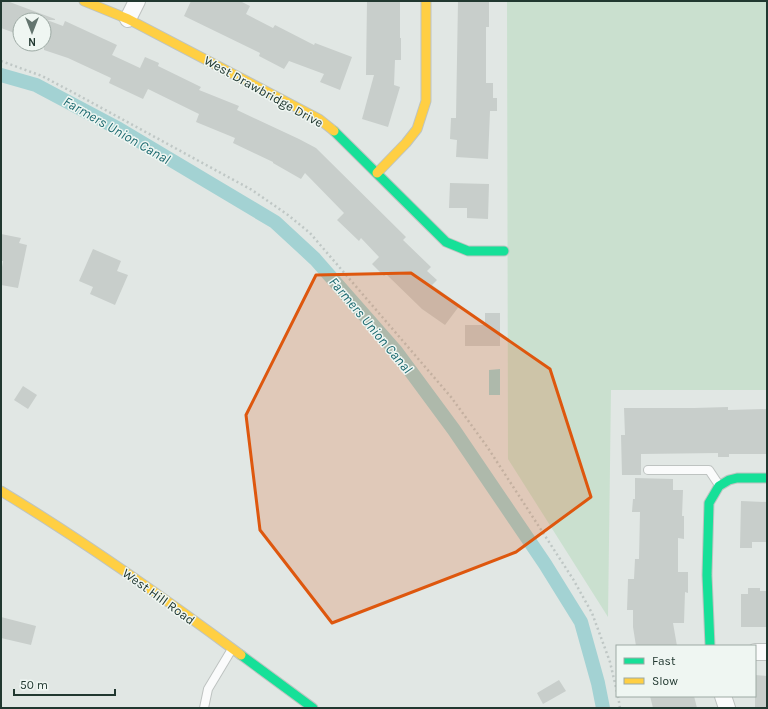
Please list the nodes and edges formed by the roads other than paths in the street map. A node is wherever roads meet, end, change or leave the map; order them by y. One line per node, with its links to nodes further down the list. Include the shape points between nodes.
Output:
1 (84, 1): 4 (street, West Drawbridge Drive)
2 (137, 1): 4 (street)
3 (426, 1): 5 (street, via 426,102 417,129)
4 (128, 19): 5 (street, West Drawbridge Drive, via 319,120 340,135)
5 (377, 172): 6 (street, West Drawbridge Drive, via 446,242 468,251)
6 (504, 251)
7 (648, 470): 9 (lane, via 709,470)
8 (767, 478): 9 (street, via 736,478)
9 (719, 486): 11 (street, via 709,503 708,516)
10 (1, 491): 12 (street, West Hill Road, via 102,555)
11 (710, 645)
12 (232, 649): 16 (lane, via 208,689); 17 (street, West Hill Road)
13 (756, 652): 14 (street)
14 (767, 652)
15 (723, 697): 18 (street)
16 (204, 708)
17 (313, 708)
18 (727, 708)

